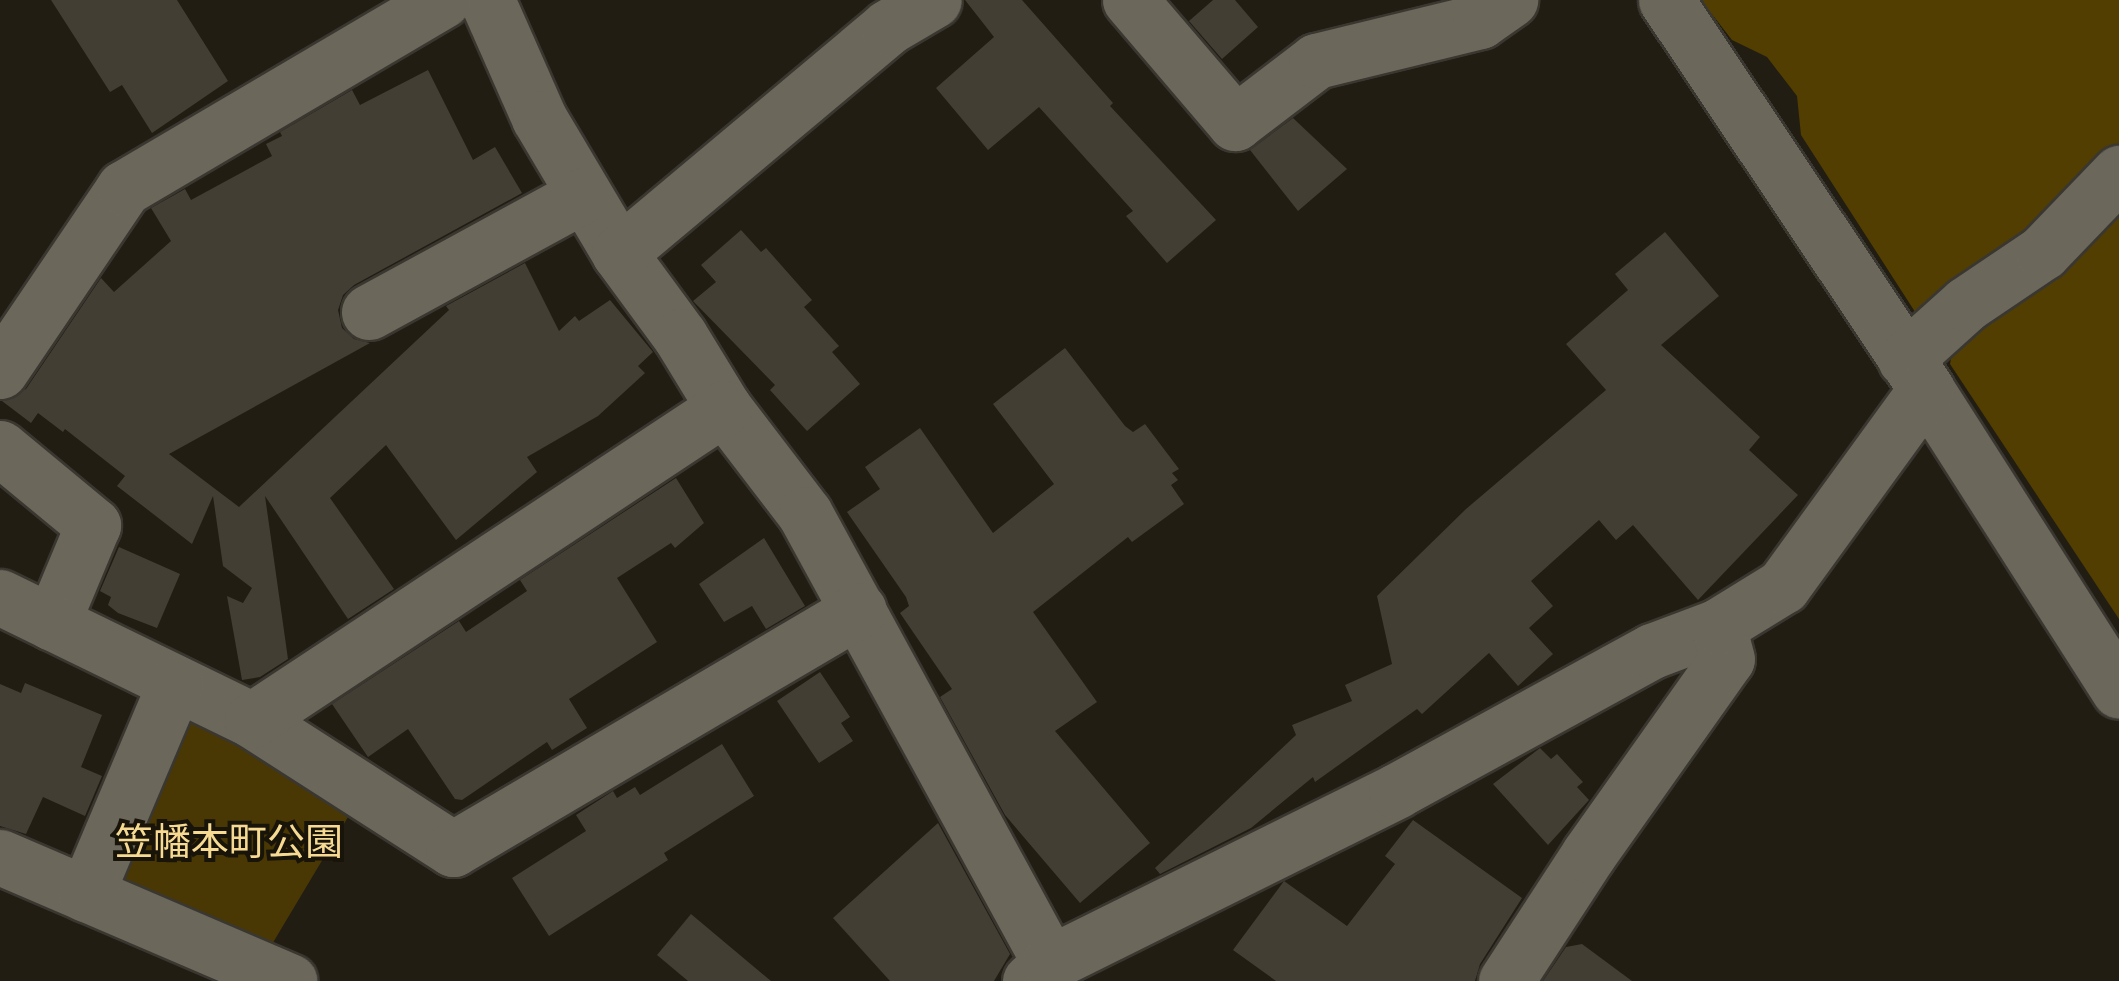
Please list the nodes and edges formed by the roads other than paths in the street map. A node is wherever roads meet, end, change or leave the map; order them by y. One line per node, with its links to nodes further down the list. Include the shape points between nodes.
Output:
1 (444, 0): 11 (street, via 124,188)
2 (487, 0): 8 (street, via 538,118)
3 (934, 0): 9 (street, via 888,27)
4 (1130, 0): 5 (street, via 1235,122 1316,60 1480,20)
5 (1510, 0)
6 (1666, 0): 12 (street)
7 (2119, 173): 12 (street, via 2043,252 1966,304)
8 (584, 195): 9 (street); 10 (street)
9 (619, 253): 13 (street)
10 (369, 312)
11 (0, 371)
12 (1916, 374): 18 (street, via 1783,586); 20 (street)
13 (724, 408): 16 (street, via 804,514); 21 (street)
14 (0, 448): 17 (street, via 93,526)
15 (0, 597): 17 (street)
16 (859, 610): 21 (street, via 454,849); 24 (street)
17 (52, 623): 19 (street)
18 (1718, 626): 24 (street, via 1652,652); 26 (street, via 1727,659)
19 (174, 683): 21 (street); 23 (street)
20 (2119, 691)
21 (252, 720)
22 (0, 857): 23 (street)
23 (86, 894): 25 (street)
24 (1040, 972)
25 (290, 981)
26 (1506, 981)

